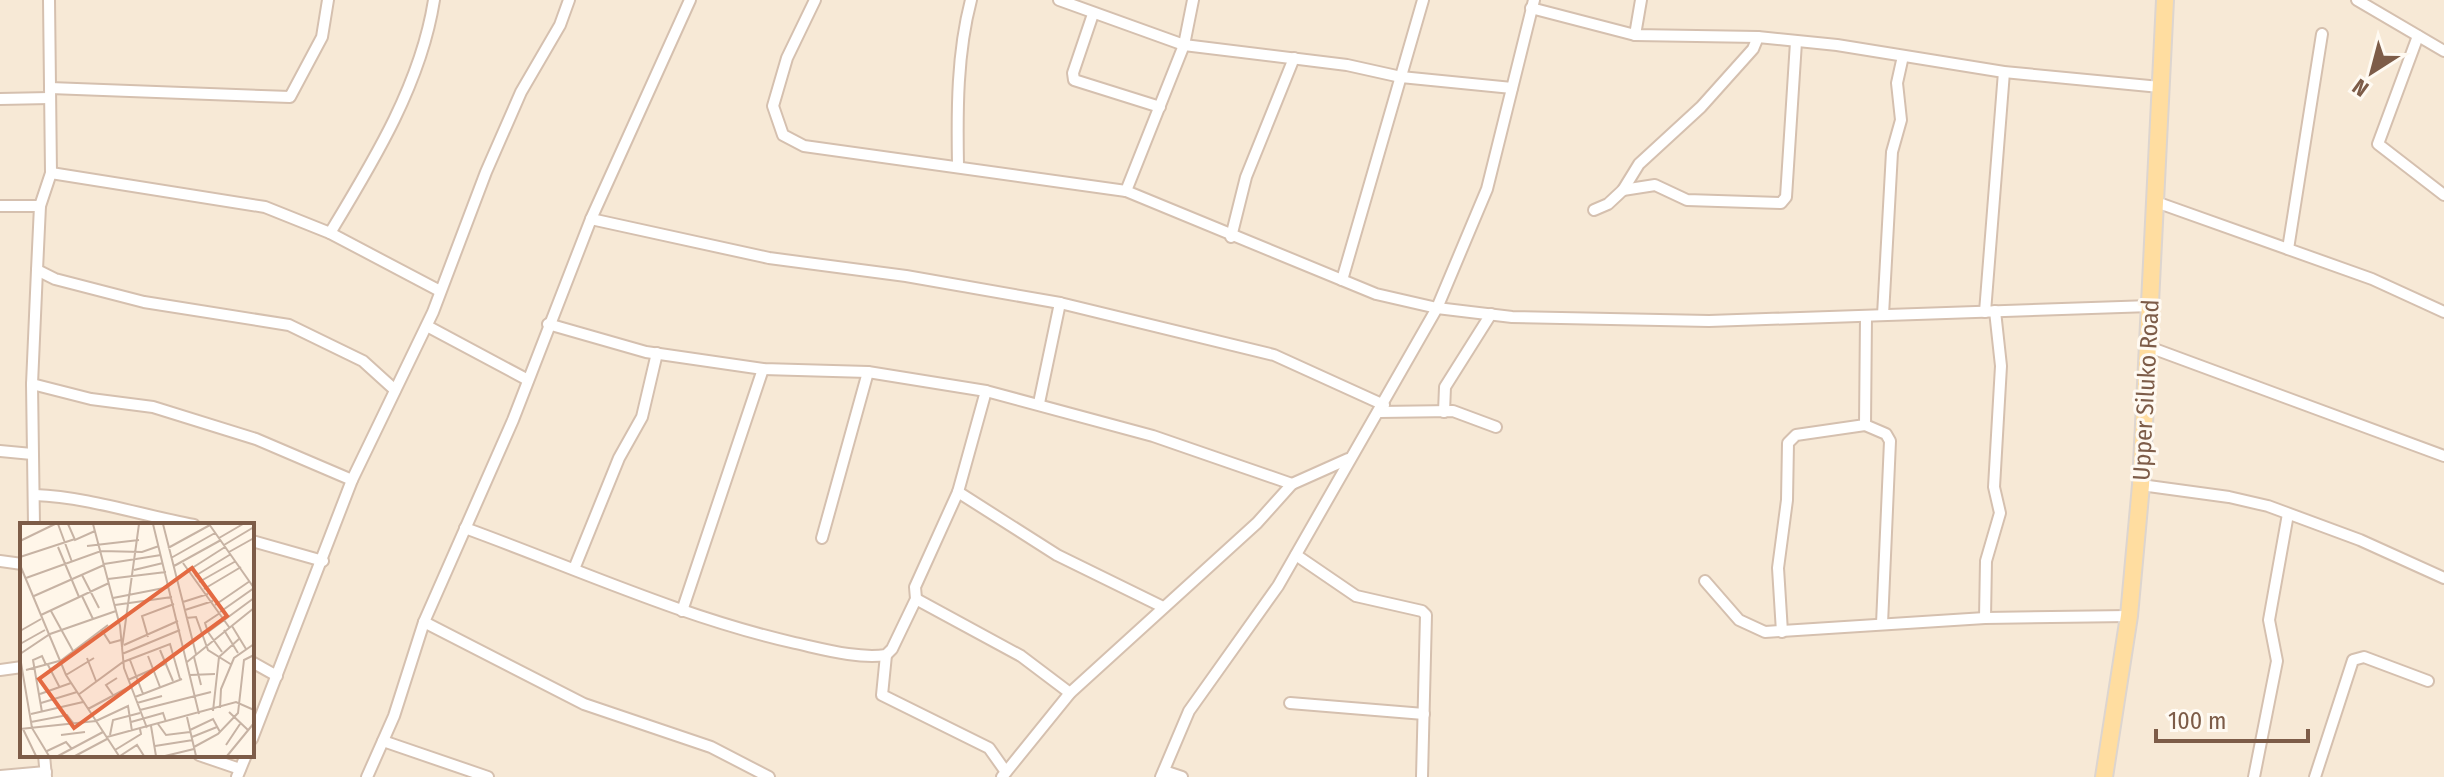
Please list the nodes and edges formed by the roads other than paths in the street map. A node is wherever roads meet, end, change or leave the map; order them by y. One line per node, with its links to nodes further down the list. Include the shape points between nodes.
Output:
1 (49, 0): 30 (street)
2 (328, 0): 30 (street, via 322,37 290,97)
3 (434, 0): 43 (street, via 411,79 378,152)
4 (569, 0): 48 (street, via 521,92)
5 (690, 0): 42 (street)
6 (815, 0): 33 (street, via 787,58 773,106 783,135 804,146)
7 (958, 0): 14 (street)
8 (1059, 0): 16 (street)
9 (1193, 0): 22 (street)
10 (1423, 0): 27 (street)
11 (1641, 0): 18 (street)
12 (2165, 0): 28 (main road, Upper Siluko Road)
13 (2357, 0): 19 (street)
14 (971, 2): 33 (street, via 957,114)
15 (1533, 4): 18 (street); 29 (street)
16 (1087, 8): 22 (street); 32 (street, via 1074,80)
17 (2322, 34): 45 (street)
18 (1635, 35): 20 (street)
19 (2418, 36): 23 (street); 37 (street, via 2378,144)
20 (1758, 37): 21 (street); 35 (street, via 1701,107 1639,164)
21 (1796, 42): 24 (street); 35 (street, via 1786,197 1781,203 1687,200 1655,185)
22 (1184, 45): 25 (street); 32 (street)
23 (2444, 51)
24 (1903, 56): 26 (street); 55 (street)
25 (1294, 58): 27 (street); 44 (street, via 1246,177)
26 (2004, 72): 28 (street); 52 (street)
27 (1401, 77): 29 (street); 47 (street)
28 (2160, 87): 38 (main road, Upper Siluko Road)
29 (1512, 88): 51 (street, via 1487,189)
30 (50, 93): 31 (street); 34 (street)
31 (0, 99)
32 (1160, 107): 36 (street)
33 (958, 165): 36 (street)
34 (51, 173): 40 (street); 43 (street, via 265,207)
35 (1623, 190): 41 (street)
36 (1126, 191): 44 (street)
37 (2444, 195)
38 (2156, 202): 45 (street); 50 (main road, Upper Siluko Road)
39 (0, 206): 40 (street)
40 (40, 206): 46 (street)
41 (1594, 210)
42 (591, 219): 49 (street, via 769,258); 57 (street)
43 (330, 233): 48 (street)
44 (1231, 237): 47 (street)
45 (2288, 249): 53 (street)
46 (37, 270): 64 (street); 65 (street, via 144,302 289,325 363,361)
47 (1342, 280): 51 (street)
48 (440, 291): 58 (street)
49 (1060, 303): 67 (street); 68 (street, via 1274,355)
50 (2151, 306): 52 (street); 59 (main road, Upper Siluko Road)
51 (1437, 308): 54 (street); 68 (street)
52 (1990, 312): 55 (street); 98 (street, via 2001,366 1994,487 2000,513 1986,561)
53 (2444, 312)
54 (1491, 314): 56 (street, via 1709,321); 69 (street, via 1445,387)
55 (1883, 315): 56 (street)
56 (1866, 317): 70 (street)
57 (548, 324): 60 (street); 63 (street)
58 (427, 326): 63 (street); 65 (street)
59 (2149, 347): 74 (street); 78 (main road, Upper Siluko Road)
60 (657, 353): 61 (street); 91 (street, via 642,417 619,458)
61 (763, 369): 62 (street); 96 (street)
62 (868, 372): 66 (street); 85 (street)
63 (528, 380): 84 (street)
64 (32, 384): 73 (street); 76 (street, via 153,407 256,439)
65 (395, 390): 76 (street)
66 (986, 391): 67 (street); 79 (street)
67 (1039, 403): 77 (street)
68 (1381, 408): 69 (street); 75 (street)
69 (1444, 412): 71 (street)
70 (1865, 425): 100 (street, via 1890,441); 101 (street, via 1796,435 1788,443 1778,568)
71 (1496, 427)
72 (0, 451): 73 (street)
73 (32, 454): 80 (street)
74 (2444, 456)
75 (1348, 459): 77 (street); 87 (street)
76 (352, 480): 89 (street)
77 (1292, 484): 95 (street, via 1257,523)
78 (2141, 485): 81 (street, via 2229,497); 97 (main road, Upper Siluko Road)
79 (958, 492): 94 (street, via 915,587); 95 (street, via 1057,555)
80 (35, 495): 82 (street); 83 (street, via 75,497)
81 (2288, 514): 92 (street); 125 (street, via 2269,620 2277,661)
82 (34, 523)
83 (183, 523)
84 (465, 528): 91 (street); 99 (street)
85 (822, 538)
86 (254, 542): 89 (street)
87 (1296, 555): 110 (street, via 1356,596 1426,615); 115 (street, via 1189,711)
88 (0, 561): 90 (street)
89 (323, 561): 106 (street)
90 (20, 564)
91 (574, 569): 96 (street)
92 (2444, 578)
93 (1705, 581): 101 (street, via 1739,620 1765,632)
94 (916, 599): 102 (street); 108 (street, via 1021,656)
95 (1163, 607): 108 (street)
96 (682, 611): 102 (street, via 825,650)
97 (2129, 616): 98 (street); 124 (main road, Upper Siluko Road)
98 (1985, 618): 100 (street)
99 (424, 622): 112 (street); 121 (street, via 584,704 711,747)
100 (1882, 624): 101 (street)
101 (1782, 632)
102 (886, 655): 117 (street, via 882,695 989,748)
103 (254, 663): 106 (street)
104 (20, 667): 105 (street)
105 (0, 670)
106 (277, 676): 111 (street)
107 (2428, 681): 126 (street, via 2364,657 2353,660)
108 (1070, 693): 117 (street)
109 (1290, 703): 110 (street)
110 (1424, 714): 123 (street)
111 (254, 734)
112 (383, 741): 119 (street); 120 (street)
113 (203, 757): 114 (street)
114 (239, 773)
115 (1162, 774): 122 (street)
116 (46, 775): 118 (street)
117 (1004, 775)
118 (0, 776)
119 (367, 777)
120 (488, 777)
121 (769, 777)
122 (1182, 777)
123 (1422, 777)
124 (2104, 777)
125 (2254, 777)
126 (2315, 777)

